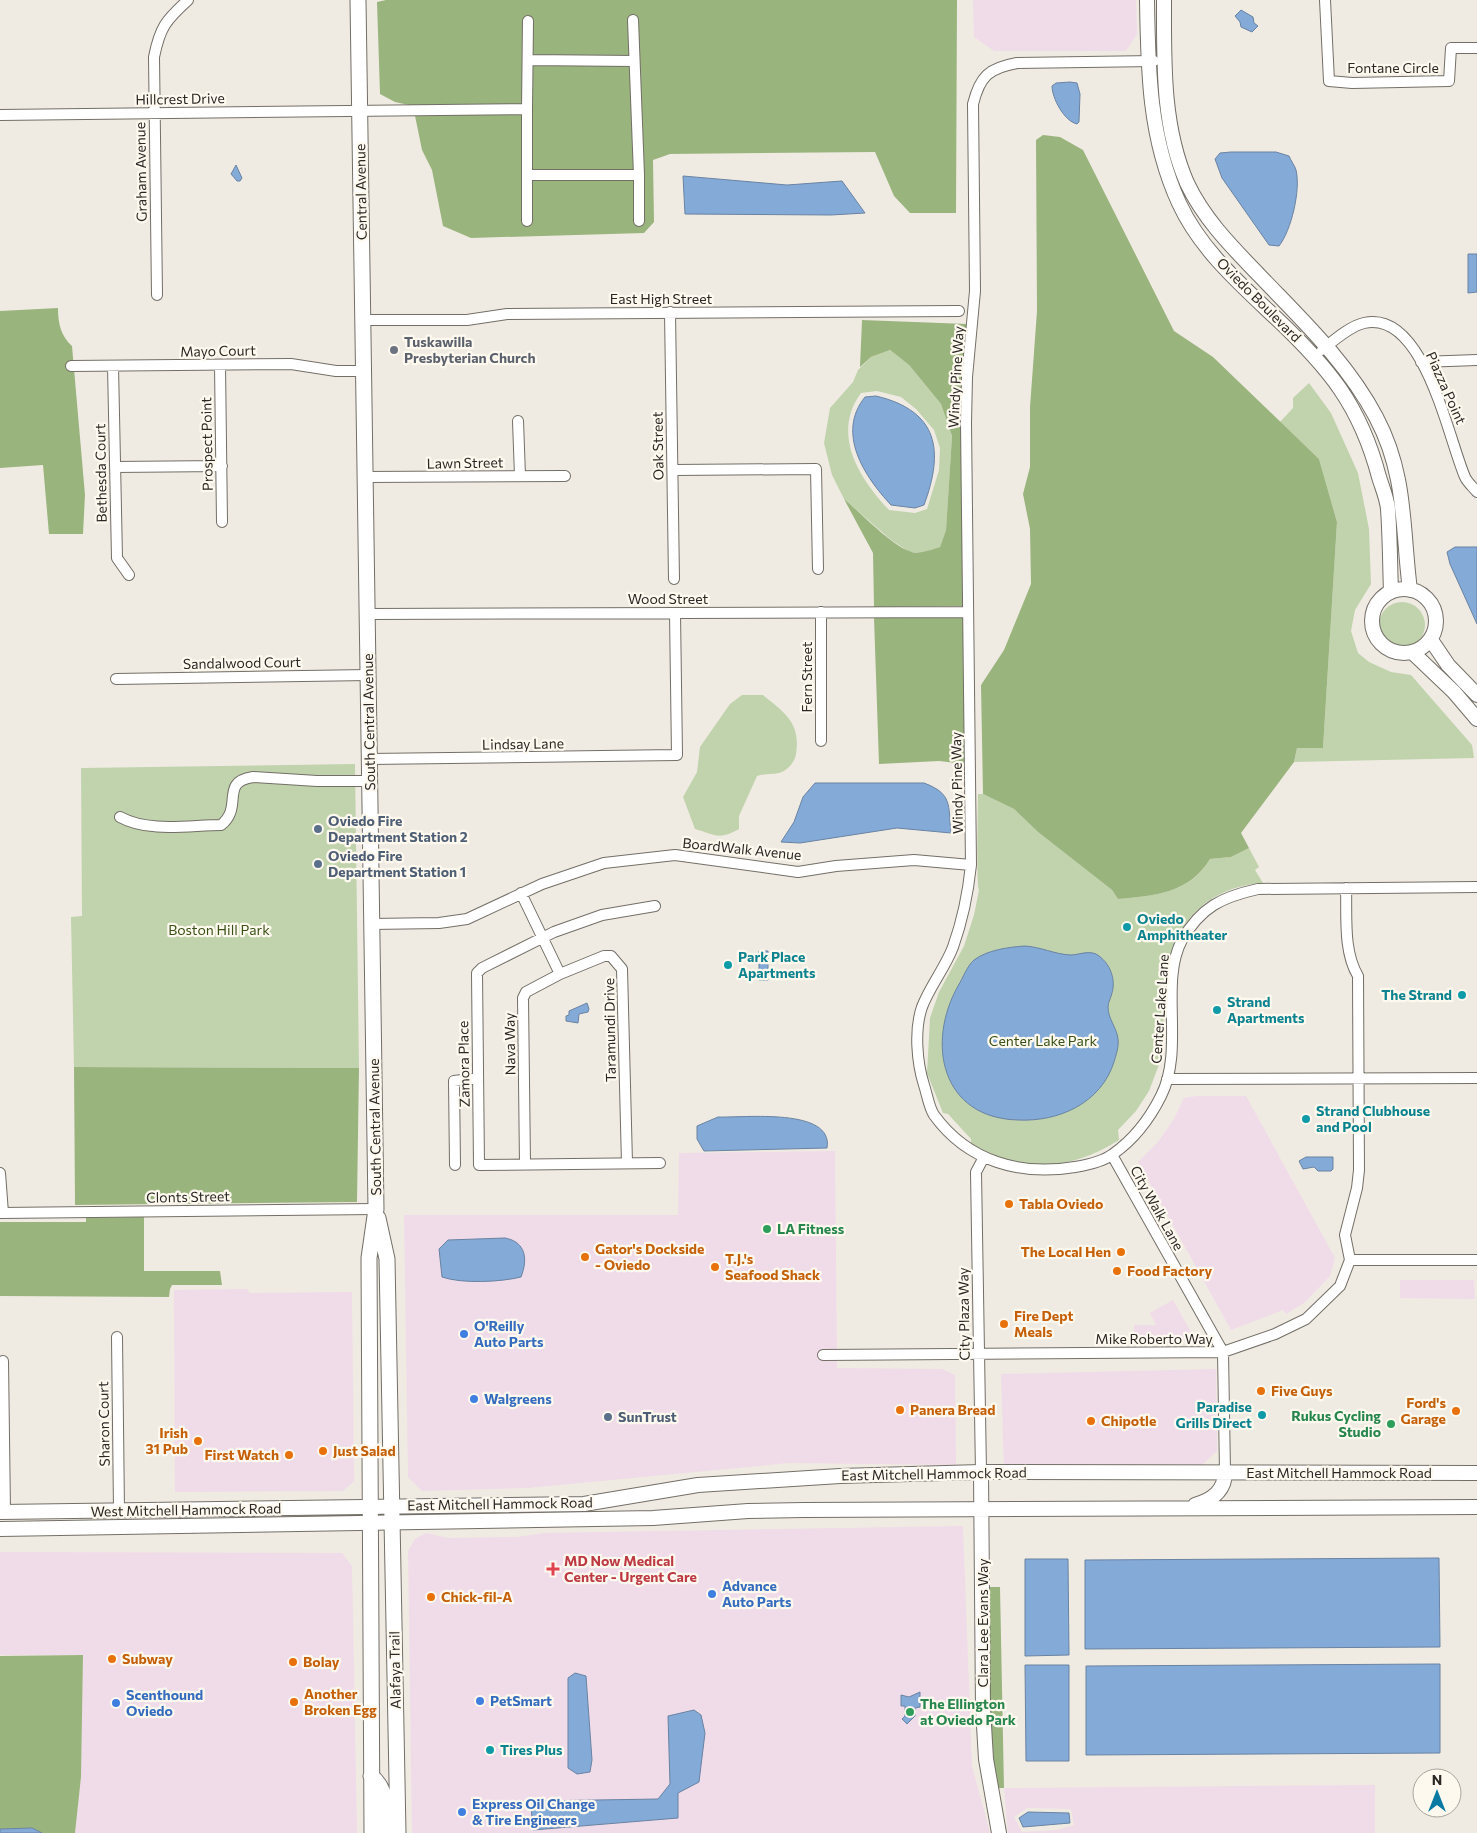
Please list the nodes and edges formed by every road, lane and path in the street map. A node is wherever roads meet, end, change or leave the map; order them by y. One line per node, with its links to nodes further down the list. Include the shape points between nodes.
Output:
1 (188, 0): 15 (street, Graham Avenue, via 167,19 158,39 154,57)
2 (358, 0): 14 (main road, Central Avenue)
3 (1147, 0): 11 (street, Oviedo Boulevard)
4 (1164, 0): 12 (street, Oviedo Boulevard)
5 (1325, 0): 8 (street, Fontane Circle, via 1329,81 1449,81 1451,48)
6 (633, 20): 10 (street)
7 (528, 21): 9 (street)
8 (1477, 48)
9 (528, 60): 10 (street); 13 (street)
10 (634, 61): 18 (street)
11 (1148, 61): 12 (street, Windy Pine Way); 26 (street, Oviedo Boulevard, via 1155,131 1179,204 1205,245 1235,279); 48 (street, Windy Pine Way, via 1002,66 986,74 977,88 973,104 972,150 975,291 967,377)
12 (1164, 61): 25 (street, Oviedo Boulevard, via 1173,140 1195,198 1217,231)
13 (528, 109): 14 (street, Hillcrest Drive); 17 (street)
14 (360, 111): 15 (street, Hillcrest Drive); 24 (main road, Central Avenue)
15 (153, 113): 16 (street, Hillcrest Drive); 21 (street, Graham Avenue)
16 (0, 115)
17 (527, 175): 18 (street); 19 (street)
18 (639, 175): 20 (street)
19 (527, 221)
20 (639, 221)
21 (157, 295)
22 (959, 311): 23 (street, East High Street)
23 (670, 312): 24 (street, East High Street, via 507,314 467,320); 36 (street, Oak Street)
24 (364, 320): 32 (main road, Central Avenue)
25 (1327, 346): 26 (street, Piazza Point); 28 (street, Piazza Point, via 1361,324 1374,322 1390,326 1406,337); 45 (street, Oviedo Boulevard, via 1354,380 1377,419 1395,464 1405,514)
26 (1316, 356): 46 (street, Oviedo Boulevard, via 1358,417 1372,451 1388,508)
27 (1477, 360): 28 (street)
28 (1421, 362): 40 (street, Piazza Point, via 1453,438 1466,479)
29 (220, 365): 31 (street, Mayo Court); 32 (street, Mayo Court, via 291,364); 34 (street, Prospect Point)
30 (71, 366): 31 (street, Mayo Court)
31 (113, 366): 35 (street, Bethesda Court)
32 (364, 378): 39 (main road, South Central Avenue)
33 (518, 421): 37 (street)
34 (222, 466): 35 (street); 41 (street, Prospect Point)
35 (115, 467): 43 (street, Bethesda Court, via 116,558)
36 (673, 470): 42 (street, via 816,468); 44 (street, Oak Street)
37 (520, 476): 38 (street, Lawn Street); 39 (street, Lawn Street)
38 (565, 476)
39 (365, 477): 50 (main road, South Central Avenue)
40 (1477, 492)
41 (222, 522)
42 (818, 569)
43 (128, 575)
44 (674, 579)
45 (1410, 590): 46 (street); 51 (street, via 1420,593 1430,602 1436,614)
46 (1391, 592): 52 (street, via 1374,609 1375,635 1383,646 1395,652)
47 (821, 612): 48 (street, Wood Street); 49 (street, Wood Street); 57 (street, Fern Street)
48 (968, 612): 61 (street, Windy Pine Way)
49 (675, 613): 50 (street, Wood Street); 58 (street, Lindsay Lane, via 677,755)
50 (368, 614): 53 (main road, South Central Avenue)
51 (1431, 640): 52 (street); 55 (street, via 1448,665)
52 (1412, 652): 56 (street)
53 (369, 675): 54 (street, Sandalwood Court); 58 (main road, South Central Avenue)
54 (116, 679)
55 (1477, 695)
56 (1477, 719)
57 (821, 741)
58 (369, 759): 59 (main road, South Central Avenue)
59 (370, 781): 60 (street, via 242,779 233,792 230,818 221,825 144,825); 66 (main road, South Central Avenue)
60 (120, 816)
61 (971, 866): 64 (street, BoardWalk Avenue, via 914,860 798,872 674,855 604,863); 74 (street, Center Lake Lane, via 966,911 952,949 922,1007 918,1043 921,1077 933,1114 954,1136)
62 (1477, 887): 63 (street, Center Lake Lane)
63 (1346, 888): 71 (street, Center Lake Lane, via 1258,889 1216,902 1194,921 1176,953); 72 (street, via 1349,951 1358,976)
64 (522, 893): 66 (street, BoardWalk Avenue, via 466,919 439,923); 67 (street)
65 (655, 906): 67 (street, Zamora Place, via 602,915)
66 (372, 924): 80 (main road, South Central Avenue)
67 (543, 938): 68 (street); 69 (street, Zamora Place, via 482,968 478,973)
68 (560, 974): 75 (street, Taramundi Drive, via 604,956 611,956 622,969); 77 (street, Nava Way, via 526,992 523,998)
69 (478, 1078): 77 (street, Zamora Place, via 479,1165); 78 (street, via 454,1081)
70 (1477, 1078): 72 (street)
71 (1167, 1079): 72 (street); 73 (street, Center Lake Lane, via 1150,1115)
72 (1358, 1079): 82 (street, via 1357,1188 1345,1235)
73 (1112, 1155): 74 (street, Center Lake Lane, via 1051,1171 1004,1165); 85 (street, City Walk Lane)
74 (984, 1157): 86 (street, City Plaza Way, via 976,1172)
75 (627, 1163): 76 (street, Zamora Place); 77 (street, Zamora Place)
76 (660, 1163)
77 (525, 1164)
78 (455, 1165)
79 (0, 1173): 81 (street)
80 (376, 1209): 81 (street, Clonts Street); 92 (main road, South Central Avenue, via 387,1259); 93 (main road, South Central Avenue, via 369,1258)
81 (1, 1213)
82 (1350, 1260): 83 (street); 85 (street, Mike Roberto Way, via 1340,1286 1306,1318 1275,1334)
83 (1477, 1260)
84 (117, 1337): 97 (street, Sharon Court)
85 (1223, 1352): 86 (street, Mike Roberto Way); 90 (street)
86 (978, 1354): 87 (street, Mike Roberto Way); 89 (street, City Plaza Way)
87 (823, 1355)
88 (3, 1361): 98 (street)
89 (981, 1472): 90 (street, East Mitchell Hammock Road); 92 (street, East Mitchell Hammock Road, via 698,1485 584,1504); 96 (street, Clara Lee Evans Way)
90 (1225, 1472): 91 (street, East Mitchell Hammock Road); 95 (street, via 1219,1493)
91 (1477, 1474)
92 (392, 1506): 93 (street, East Mitchell Hammock Road); 99 (main road, Alafaya Trail)
93 (372, 1507): 97 (street, West Mitchell Hammock Road); 100 (main road, Alafaya Trail)
94 (1477, 1507): 95 (street, East Mitchell Hammock Road)
95 (1187, 1508): 96 (street, East Mitchell Hammock Road)
96 (983, 1509): 99 (street, East Mitchell Hammock Road, via 748,1511 653,1518); 107 (street, Clara Lee Evans Way, via 982,1709 986,1759)
97 (125, 1511): 98 (street, West Mitchell Hammock Road); 101 (street, via 121,1515 96,1518)
98 (2, 1512)
99 (392, 1522): 100 (street, East Mitchell Hammock Road); 106 (main road, Alafaya Trail)
100 (371, 1523): 101 (street, West Mitchell Hammock Road); 103 (main road, Alafaya Trail)
101 (91, 1528): 102 (street, West Mitchell Hammock Road)
102 (0, 1529)
103 (371, 1776): 104 (main road, Alafaya Trail); 105 (main road, via 384,1794)
104 (372, 1833)
105 (386, 1833)
106 (398, 1833)
107 (999, 1833)

